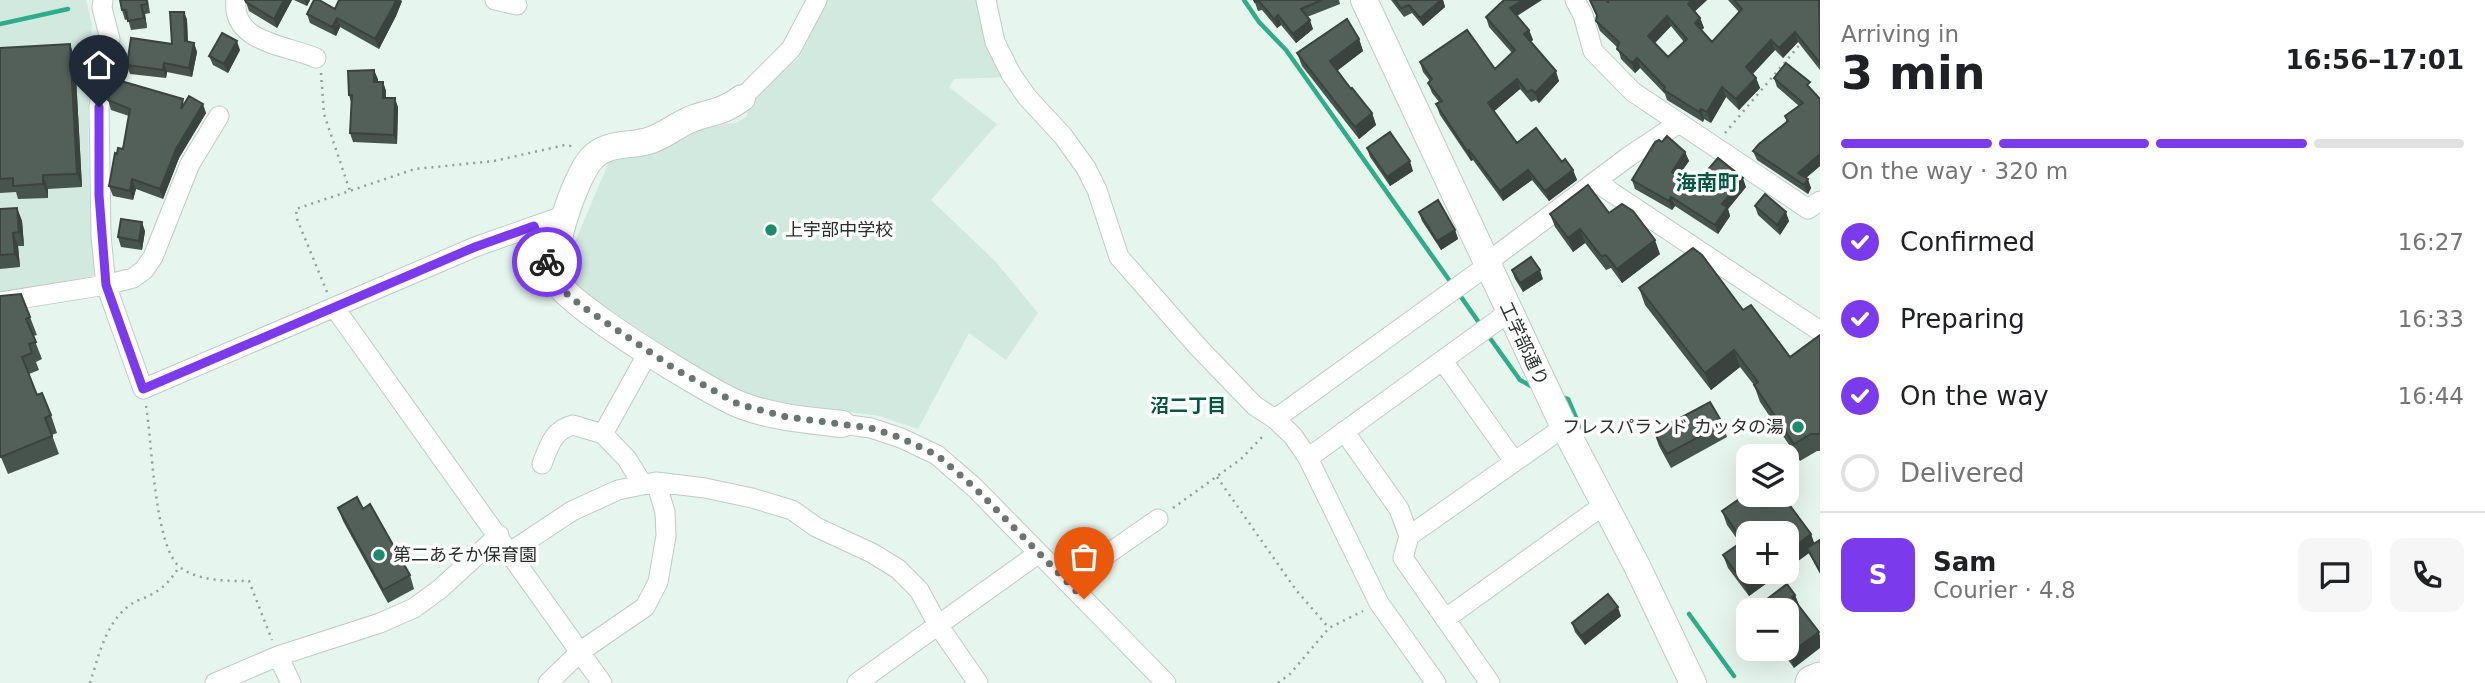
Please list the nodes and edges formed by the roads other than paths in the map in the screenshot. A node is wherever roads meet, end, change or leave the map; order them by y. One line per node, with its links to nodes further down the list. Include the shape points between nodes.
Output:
1 (103, 0): 19 (street, via 110,38 99,107)
2 (236, 0): 9 (street, via 240,25 277,47)
3 (495, 0): 8 (street)
4 (817, 0): 10 (street, via 791,49)
5 (986, 0): 26 (street, via 995,42 1011,74 1086,168 1119,257 1217,367 1255,406)
6 (1364, 0): 17 (street, 工学部通り)
7 (1575, 0): 12 (street, via 1593,51 1633,92)
8 (517, 5)
9 (316, 58)
10 (742, 98): 15 (street, via 728,109 691,119 653,139 600,151 581,177)
11 (219, 116): 19 (street, via 190,164 153,257 133,278)
12 (1679, 122): 13 (street); 14 (street, via 1808,209)
13 (1595, 182): 17 (street); 23 (street)
14 (1820, 201)
15 (566, 215): 16 (street); 18 (street, via 556,250)
16 (534, 226): 18 (street); 21 (street)
17 (1488, 265): 22 (street, 工学部通り); 26 (street)
18 (555, 275): 24 (street, via 566,293 583,307)
19 (106, 285): 20 (street); 21 (street, via 143,389)
20 (0, 302)
21 (334, 307): 37 (street)
22 (1509, 312): 25 (street); 28 (street, 工学部通り)
23 (1820, 331)
24 (649, 351): 27 (street, via 738,404 787,417); 30 (street)
25 (1443, 361): 29 (street); 32 (street)
26 (1275, 419): 31 (street)
27 (842, 424): 40 (street, via 871,428 937,455)
28 (1563, 427): 32 (street); 35 (street, 工学部通り)
29 (1344, 431): 31 (street); 38 (street, via 1399,509)
30 (603, 434): 33 (street, via 565,427 551,440); 34 (street)
31 (1308, 458): 54 (street, via 1379,603)
32 (1514, 461): 38 (street)
33 (542, 464)
34 (650, 484): 39 (street, via 596,498); 43 (street, via 705,488 792,510 898,569 919,590); 44 (street, via 664,512 666,536 659,582 645,607)
35 (1605, 504): 42 (street); 56 (street, 工学部通り)
36 (1158, 519): 41 (street)
37 (499, 536): 39 (street); 45 (street, via 414,608)
38 (1409, 536): 42 (street, via 1403,558)
39 (510, 552): 44 (street)
40 (1039, 553): 41 (street); 43 (street)
41 (1070, 585): 53 (street)
42 (1445, 620): 55 (street)
43 (938, 625): 51 (street); 52 (street)
44 (581, 651): 49 (street); 50 (street)
45 (278, 656): 47 (street); 48 (street)
46 (1820, 680): 57 (highway)
47 (215, 683)
48 (291, 683)
49 (548, 683)
50 (602, 683)
51 (857, 683)
52 (978, 683)
53 (1166, 683)
54 (1436, 683)
55 (1490, 683)
56 (1693, 683)
57 (1812, 683)

